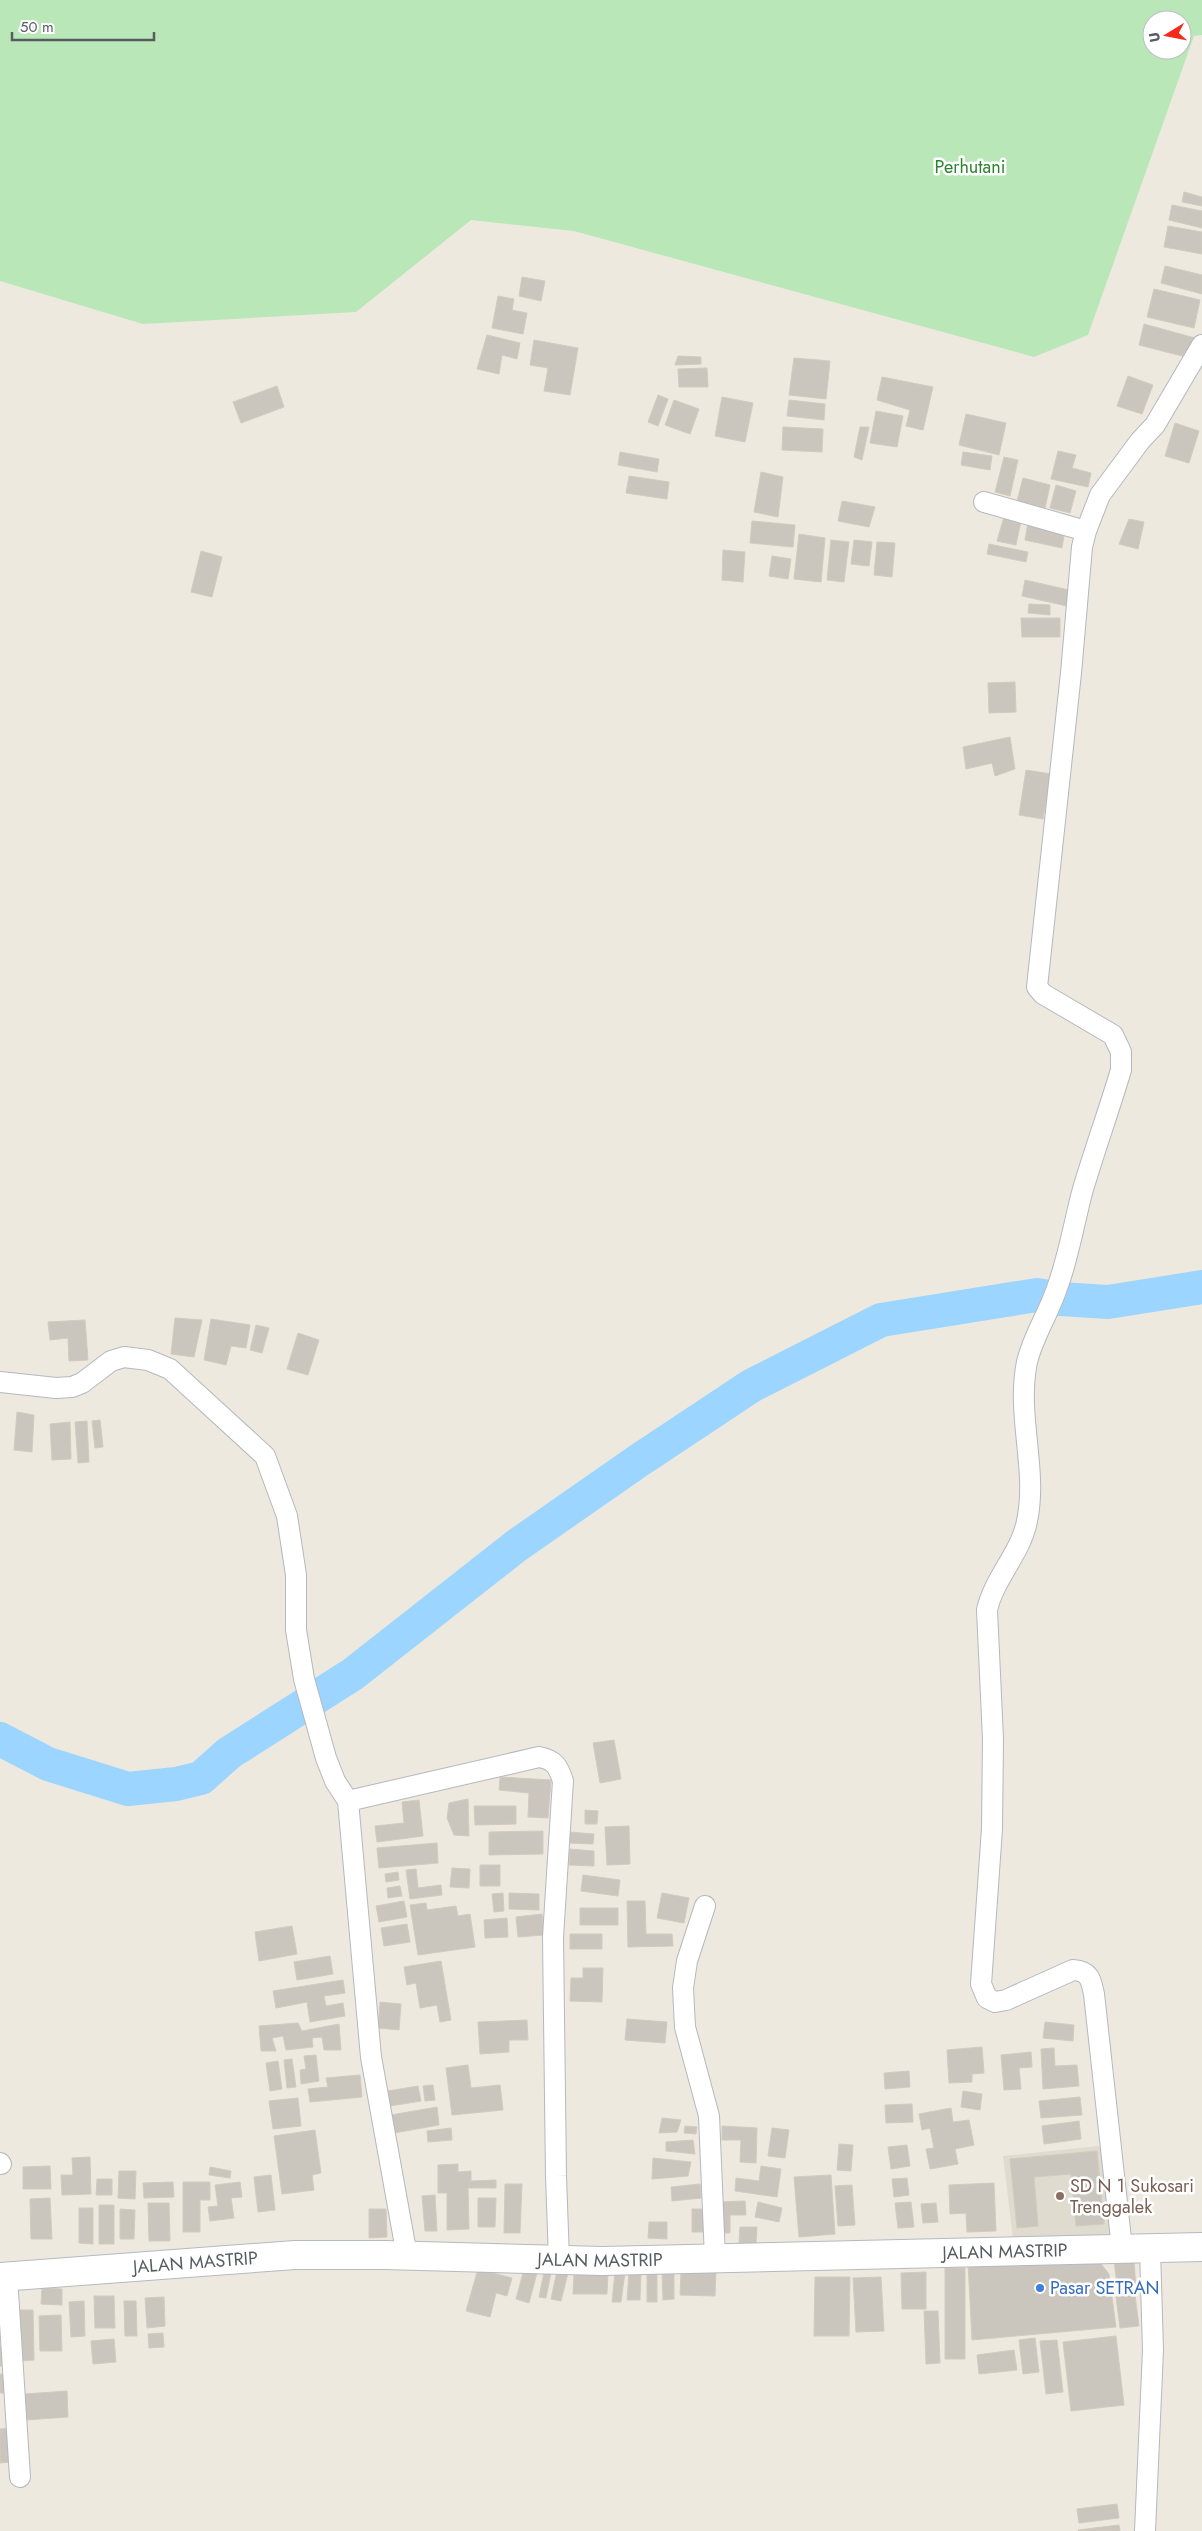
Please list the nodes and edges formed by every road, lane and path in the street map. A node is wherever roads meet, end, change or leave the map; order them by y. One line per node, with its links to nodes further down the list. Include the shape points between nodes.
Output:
1 (1202, 345): 3 (street, via 1155,425 1100,495)
2 (984, 502): 3 (street)
3 (1086, 531): 8 (street, via 1037,987 1043,994 1113,1035 1121,1052 1121,1070 1054,1296 1027,1363 1023,1419 1030,1503 1024,1535 990,1596 987,1610 993,1749 992,1829 981,1984 987,1998 995,2002 1073,1970 1083,1970 1090,1976)
4 (0, 1382): 5 (street, via 72,1387 111,1361 124,1357 148,1360 170,1369 265,1456 287,1516 296,1575 296,1630 304,1679 329,1765)
5 (348, 1801): 10 (street, via 371,2057); 12 (street, via 539,1757 550,1758 558,1765 563,1797 553,1937)
6 (705, 1906): 11 (street, via 687,1961 683,1988 685,2027 709,2116)
7 (1202, 2247): 9 (main road, JALAN MASTRIP)
8 (1122, 2248): 9 (main road, JALAN MASTRIP); 11 (main road, JALAN MASTRIP)
9 (1150, 2249): 15 (street, via 1153,2350)
10 (407, 2256): 12 (main road, JALAN MASTRIP); 13 (main road, JALAN MASTRIP, via 295,2255)
11 (715, 2258): 12 (main road, JALAN MASTRIP)
12 (559, 2260)
13 (3, 2277): 14 (street)
14 (20, 2477)
15 (1145, 2531)

